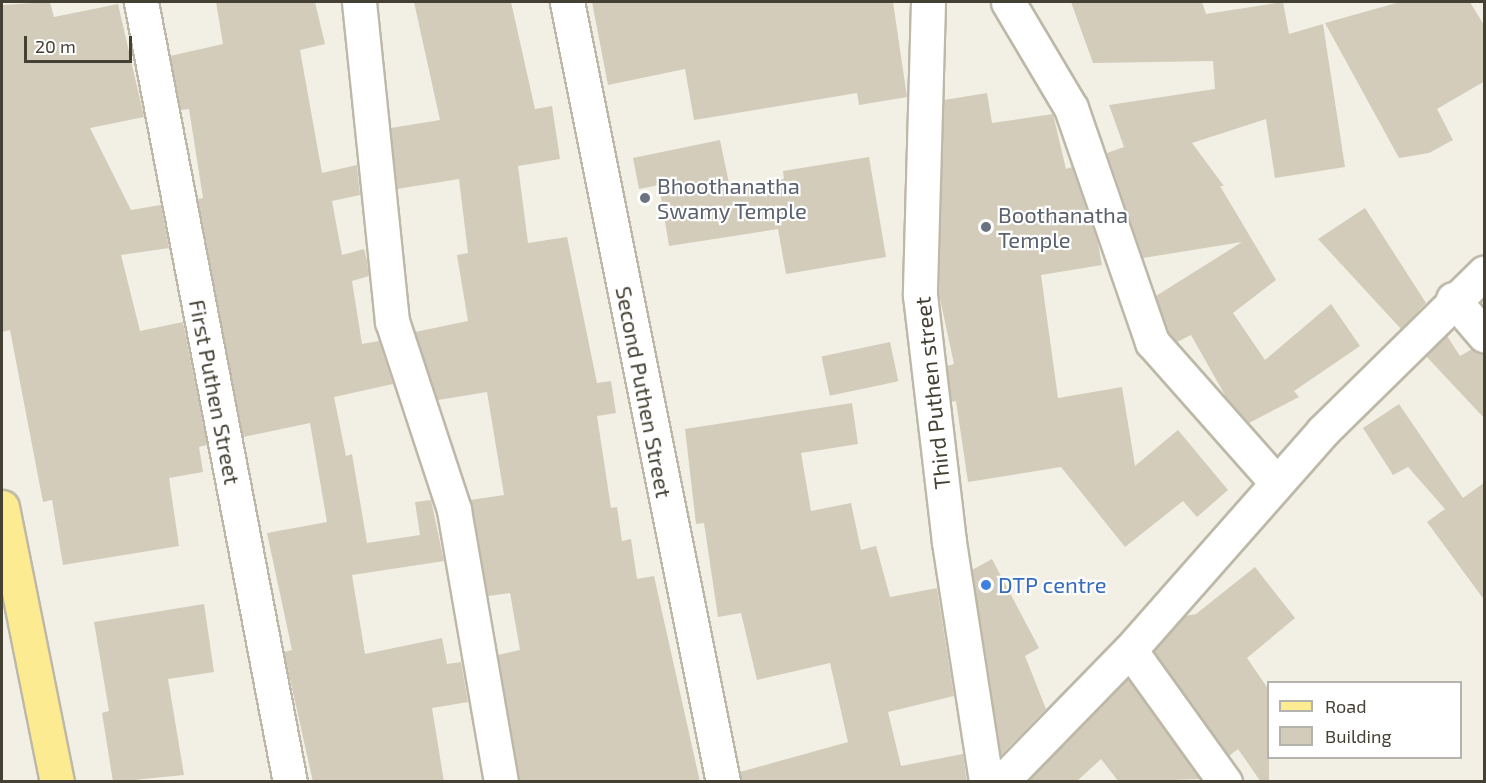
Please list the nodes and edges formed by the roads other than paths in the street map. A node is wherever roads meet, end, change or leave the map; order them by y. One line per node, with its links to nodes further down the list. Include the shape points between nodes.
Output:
1 (141, 2): 13 (street, First Puthen Street)
2 (359, 2): 14 (street, via 393,321 454,510)
3 (567, 2): 15 (street, Second Puthen Street)
4 (928, 2): 16 (street, Third Puthen street, via 920,295 949,542)
5 (1008, 2): 9 (street, via 1071,108 1152,342)
6 (1485, 273): 7 (street)
7 (1454, 299): 8 (street); 9 (street)
8 (1485, 335)
9 (1276, 482): 11 (street)
10 (2, 507): 12 (main road)
11 (1130, 650): 17 (street); 18 (street)
12 (57, 782)
13 (290, 782)
14 (501, 782)
15 (723, 782)
16 (986, 782)
17 (1001, 782)
18 (1226, 782)

